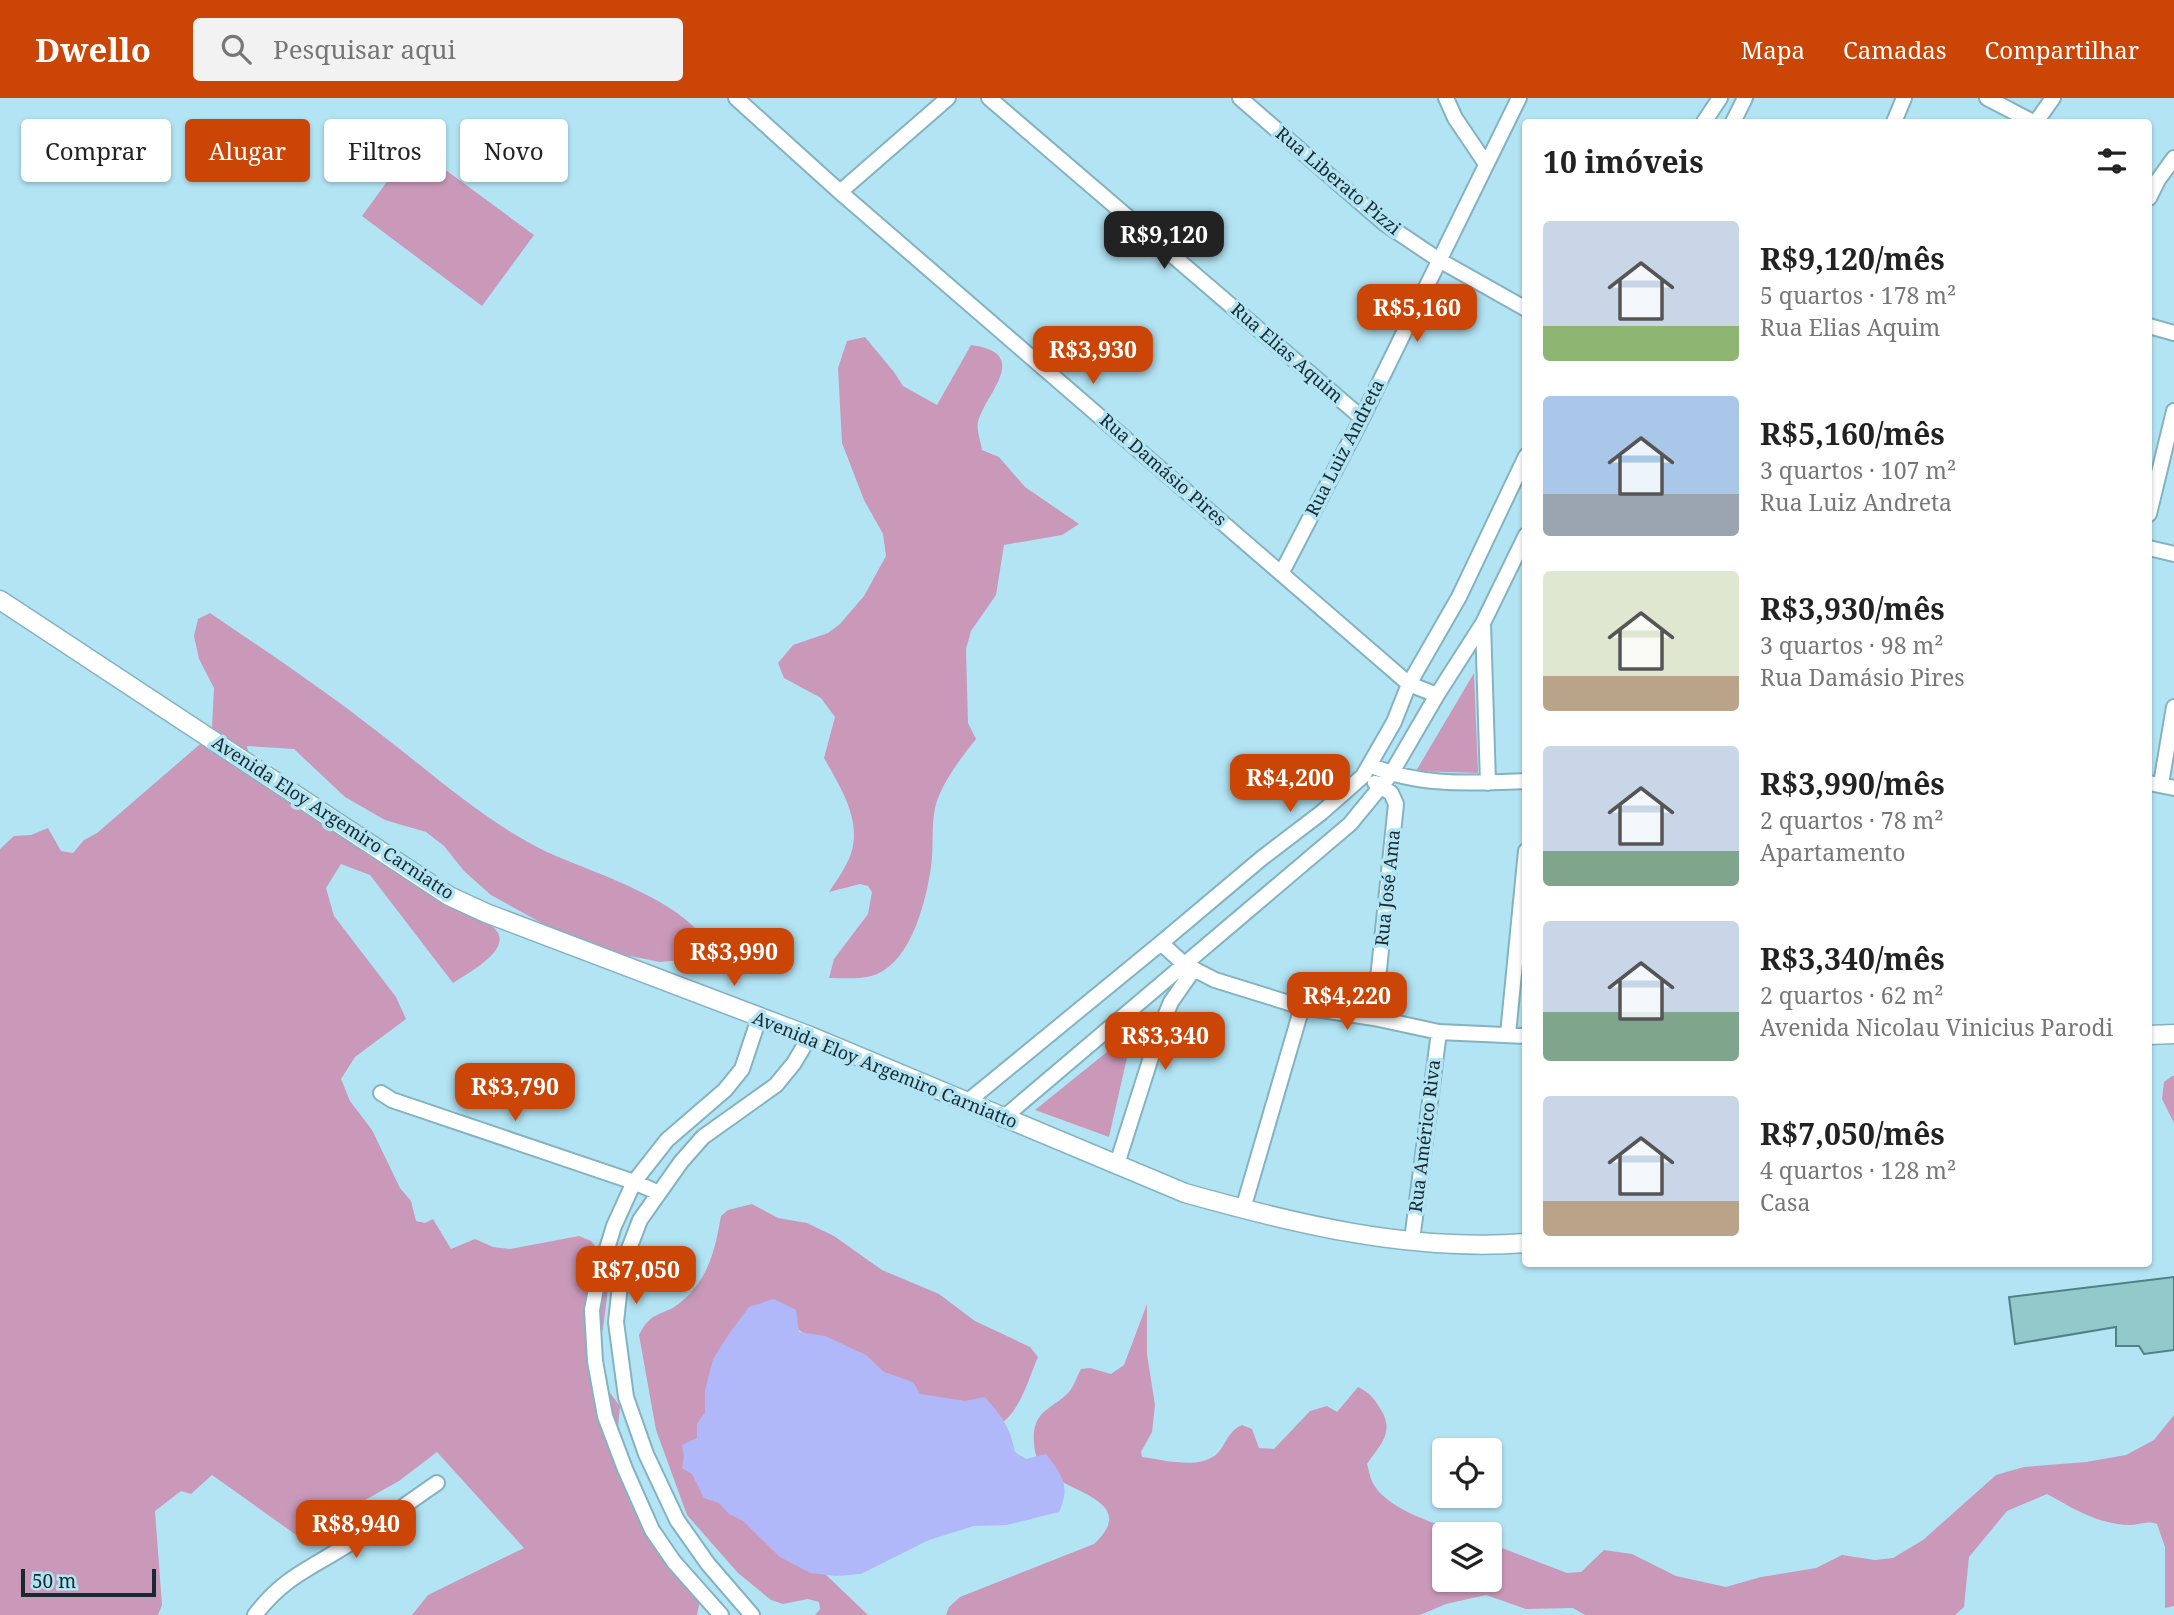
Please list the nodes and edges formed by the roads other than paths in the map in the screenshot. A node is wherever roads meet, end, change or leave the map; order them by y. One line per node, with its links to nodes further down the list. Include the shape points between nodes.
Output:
1 (736, 98): 19 (street, Rua Damásio Pires)
2 (948, 98): 19 (street)
3 (989, 98): 26 (street, Rua Elias Aquim)
4 (1240, 98): 21 (street, Rua Liberato Pizzi, via 1384,223)
5 (1446, 98): 18 (street)
6 (1520, 98): 18 (street, Rua Luiz Andreta)
7 (1720, 98): 12 (street)
8 (1745, 98): 13 (street)
9 (1904, 98): 14 (street)
10 (1987, 98): 15 (street)
11 (2053, 98): 16 (street)
12 (1706, 119)
13 (1734, 119)
14 (1895, 119)
15 (2028, 119)
16 (2036, 119)
17 (2174, 158): 20 (street)
18 (1486, 164): 21 (street, Rua Luiz Andreta)
19 (840, 192): 32 (street, Rua Damásio Pires)
20 (2152, 192)
21 (1439, 260): 22 (street, Rua Liberato Pizzi); 26 (street, Rua Luiz Andreta)
22 (1522, 307)
23 (2152, 327): 24 (street)
24 (2174, 333)
25 (2174, 411): 28 (street)
26 (1362, 418): 32 (street, Rua Luiz Andreta)
27 (1522, 469): 35 (street, via 1459,597)
28 (2152, 502)
29 (1522, 544): 34 (street)
30 (2152, 549): 31 (street)
31 (2174, 554)
32 (1282, 572): 35 (street, Rua Damásio Pires)
33 (0, 600): 48 (street, Avenida Eloy Argemiro Carniatto, via 449,896)
34 (1483, 622): 36 (street); 41 (street)
35 (1409, 684): 36 (street, Rua Damásio Pires); 38 (street, via 1394,722)
36 (1437, 695): 39 (street)
37 (2174, 707): 42 (street)
38 (1366, 770): 39 (street); 43 (street); 45 (street, via 1321,813)
39 (1391, 774): 41 (street, via 1430,782); 43 (street)
40 (1522, 781): 41 (street)
41 (1488, 783)
42 (2161, 785)
43 (1382, 787): 46 (street, via 1350,824); 49 (street, Rua José Ama, via 1395,796 1396,804)
44 (1522, 892): 51 (street)
45 (1161, 943): 46 (street); 57 (street)
46 (1189, 967): 47 (street, via 1233,987); 58 (street); 59 (street, via 1161,1026)
47 (1301, 1007): 49 (street); 62 (street)
48 (759, 1018): 54 (street, Avenida Eloy Argemiro Carniatto); 60 (street, via 741,1069 725,1090 667,1140)
49 (1374, 1018): 50 (street)
50 (1438, 1031): 51 (street); 63 (street, Rua Américo Riva)
51 (1508, 1034): 55 (street)
52 (2174, 1034): 53 (street)
53 (2152, 1035)
54 (810, 1036): 57 (street, Avenida Eloy Argemiro Carniatto); 61 (street, via 776,1085 703,1137)
55 (1522, 1036)
56 (381, 1093): 60 (street)
57 (967, 1102): 58 (street, Avenida Eloy Argemiro Carniatto)
58 (1002, 1118): 59 (street, Avenida Eloy Argemiro Carniatto)
59 (1117, 1164): 62 (street, Avenida Eloy Argemiro Carniatto, via 1185,1193)
60 (634, 1182): 61 (street); 67 (street, via 614,1226 592,1310 595,1361 606,1416 652,1530)
61 (659, 1193): 68 (street, via 640,1220 622,1267 616,1322 626,1397 677,1520)
62 (1243, 1209): 63 (street, Avenida Eloy Argemiro Carniatto)
63 (1412, 1240): 64 (street, Avenida Eloy Argemiro Carniatto, via 1485,1246)
64 (1522, 1243)
65 (437, 1483): 66 (street, via 345,1547 293,1576)
66 (255, 1615)
67 (721, 1615)
68 (752, 1615)

